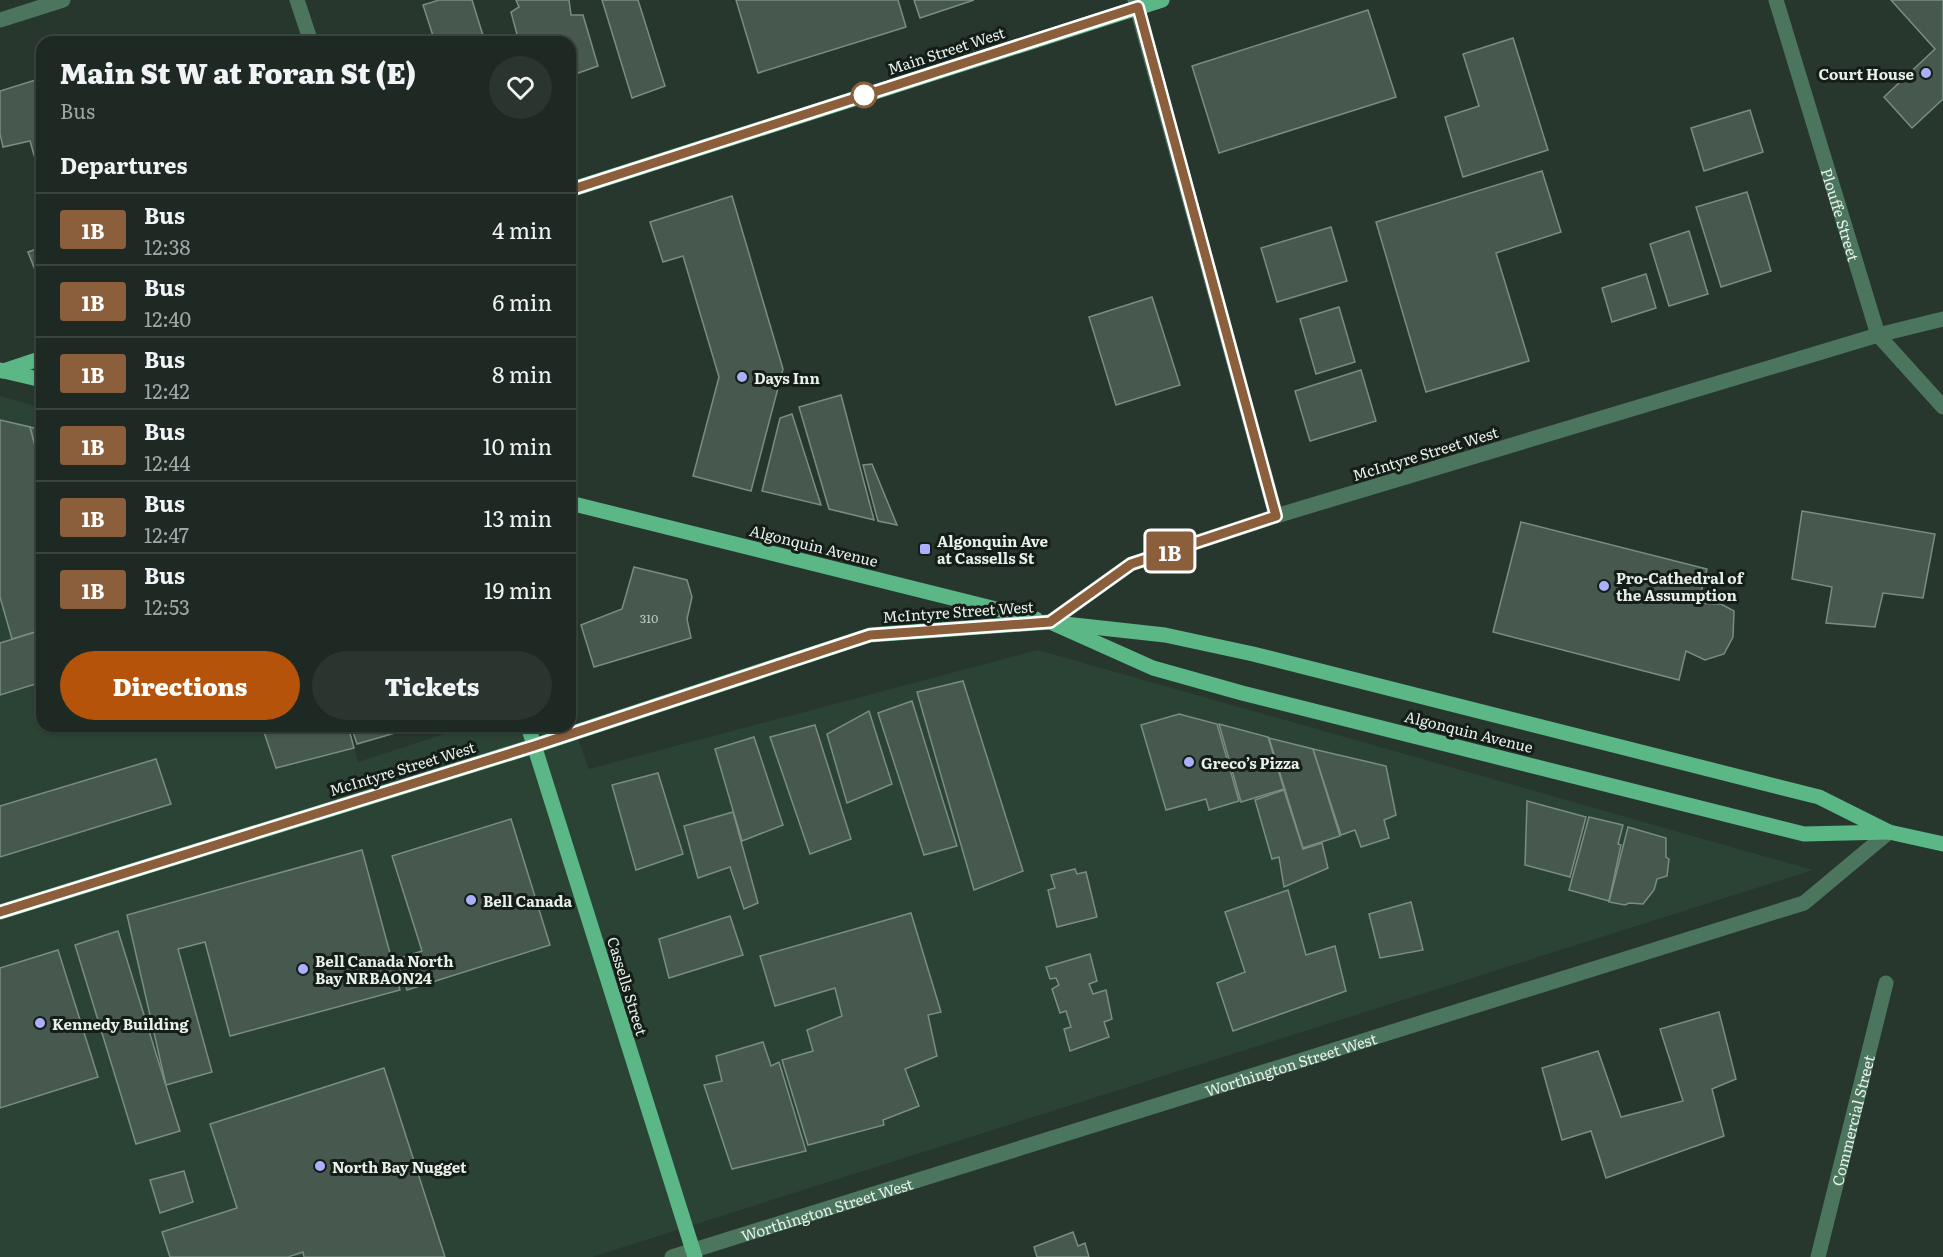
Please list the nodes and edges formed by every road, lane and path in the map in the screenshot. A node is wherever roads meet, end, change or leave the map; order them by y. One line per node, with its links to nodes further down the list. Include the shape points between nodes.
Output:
1 (63, 0): 6 (street)
2 (297, 0): 7 (street)
3 (1162, 0): 5 (main road, Main Street West)
4 (1776, 0): 10 (street, Plouffe Street)
5 (1136, 4): 8 (main road, Main Street West); 16 (street)
6 (0, 20)
7 (309, 36)
8 (576, 188)
9 (1943, 319): 10 (street, McIntyre Street West)
10 (1878, 335): 14 (street, Plouffe Street); 16 (street, McIntyre Street West)
11 (36, 360): 12 (main road)
12 (1, 371): 13 (main road)
13 (36, 379)
14 (1943, 407)
15 (576, 504): 17 (main road, Algonquin Avenue)
16 (1276, 516): 17 (street, McIntyre Street West, via 1131,564)
17 (1050, 622): 19 (main road, McIntyre Street West, via 870,635); 20 (main road, Algonquin Avenue, via 1165,635 1276,660 1819,797); 20 (main road, Algonquin Avenue, via 1153,668 1804,834)
18 (530, 732): 19 (main road, Cassells Street)
19 (534, 746): 22 (main road, McIntyre Street West); 24 (main road, Cassells Street)
20 (1890, 832): 21 (main road, Algonquin Avenue); 24 (street, Worthington Street West, via 1804,903)
21 (1943, 844)
22 (0, 912)
23 (1886, 983): 26 (street, Commercial Street)
24 (694, 1254): 25 (street, Worthington Street West)
25 (672, 1257)
26 (1818, 1257)

